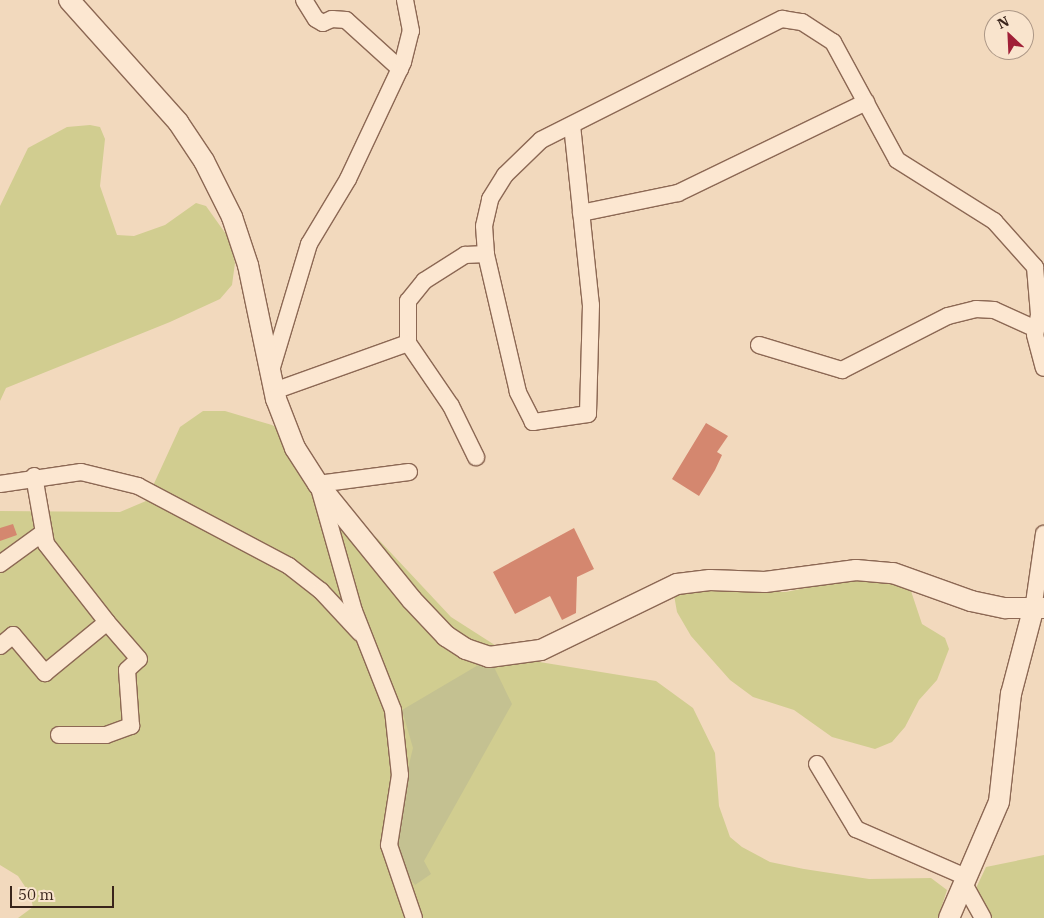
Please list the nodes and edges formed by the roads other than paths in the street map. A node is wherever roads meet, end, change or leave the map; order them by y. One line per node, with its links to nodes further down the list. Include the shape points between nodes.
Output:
1 (69, 0): 13 (street, via 178,122 204,160 232,217 248,265)
2 (304, 0): 4 (street, via 316,19 323,23 332,19 346,20)
3 (405, 0): 4 (street, via 411,31)
4 (400, 69): 13 (street, via 348,178 309,244)
5 (866, 102): 6 (street, via 833,42 802,22 782,19); 7 (street, via 678,193); 9 (street, via 897,160 914,175 972,204 1030,261 1038,290)
6 (572, 125): 7 (street); 8 (street, via 541,140 505,175 490,199 484,226)
7 (581, 213): 8 (street, via 591,305 588,414 534,422 527,416)
8 (486, 254): 10 (street, via 465,255 424,281 408,301)
9 (1036, 329): 11 (street, via 994,310 976,309 948,316 842,370); 12 (street)
10 (408, 343): 13 (street); 14 (street, via 451,406)
11 (759, 345)
12 (1044, 368)
13 (272, 382): 18 (street, via 284,424)
14 (476, 457)
15 (409, 472): 18 (street)
16 (34, 476): 17 (street); 19 (street); 24 (street, via 81,472 138,486 289,566 321,591)
17 (0, 484)
18 (318, 484): 22 (street, via 446,636 489,657 541,650 677,584 710,580 775,582 856,570 893,572 971,601); 24 (street)
19 (44, 532): 21 (street); 23 (street, via 46,544)
20 (1044, 534): 22 (street)
21 (0, 564)
22 (1039, 609): 28 (street, via 1011,694 999,802)
23 (107, 622): 25 (street, via 45,673 14,635); 26 (street, via 139,659 127,670 131,726 106,735)
24 (363, 636): 29 (street, via 393,710 400,748 389,845)
25 (0, 646)
26 (60, 735)
27 (817, 764): 28 (street, via 856,829)
28 (964, 879): 30 (street); 31 (street)
29 (414, 918)
30 (949, 918)
31 (983, 918)

